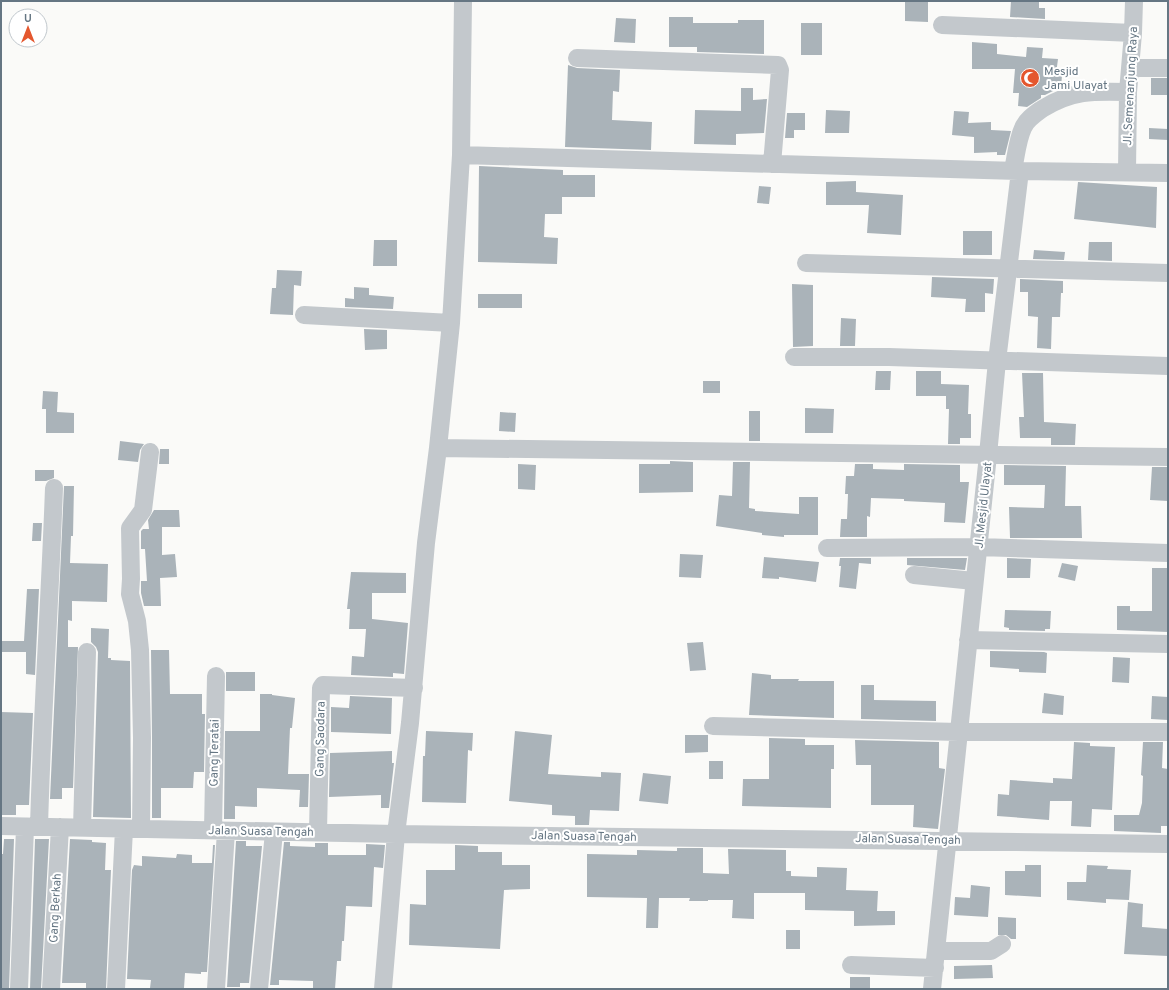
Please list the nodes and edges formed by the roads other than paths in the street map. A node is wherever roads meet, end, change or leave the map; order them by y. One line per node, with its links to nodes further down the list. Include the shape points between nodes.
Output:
1 (463, 1): 9 (street)
2 (1134, 1): 4 (street, Jl. Semenanjung Raya)
3 (942, 25): 4 (street)
4 (1133, 33): 6 (street, Jl. Semenanjung Raya)
5 (577, 58): 10 (street, via 778,65 780,70)
6 (1131, 68): 7 (street); 8 (street, Jl. Semenanjung Raya)
7 (1168, 68)
8 (1128, 92): 11 (street, Jl. Mesjid Ulayat, via 1089,91 1070,95 1033,115 1023,128); 12 (street, Jl. Semenanjung Raya)
9 (461, 155): 10 (street); 18 (street)
10 (772, 164): 11 (street)
11 (1016, 170): 12 (street); 15 (street, Jl. Mesjid Ulayat)
12 (1127, 171): 13 (street)
13 (1168, 173)
14 (806, 263): 15 (street)
15 (1008, 269): 16 (street); 20 (street, Jl. Mesjid Ulayat)
16 (1168, 273)
17 (304, 315): 18 (street)
18 (451, 323): 22 (street)
19 (794, 357): 20 (street)
20 (996, 361): 21 (street); 24 (street, Jl. Mesjid Ulayat)
21 (1168, 366)
22 (438, 448): 24 (street); 36 (street)
23 (150, 452): 44 (street, via 143,510 130,528 130,594 137,620 140,650 142,738)
24 (988, 455): 25 (street); 27 (street, Jl. Mesjid Ulayat)
25 (1168, 457)
26 (54, 488): 41 (street, via 48,642)
27 (978, 547): 28 (street); 29 (street); 31 (street, Jl. Mesjid Ulayat)
28 (827, 548)
29 (1168, 553)
30 (914, 575): 31 (street)
31 (974, 581): 32 (street, Jl. Mesjid Ulayat)
32 (968, 640): 33 (street); 38 (street, Jl. Mesjid Ulayat)
33 (1168, 644)
34 (87, 652): 43 (street)
35 (216, 676): 45 (street, Gang Teratai)
36 (407, 688): 47 (street, Gang Saodara, via 326,684 321,688); 48 (street)
37 (713, 726): 38 (street)
38 (959, 732): 39 (street); 49 (street, Jl. Mesjid Ulayat)
39 (1168, 732)
40 (1, 826): 41 (street, Jalan Suasa Tengah)
41 (32, 827): 42 (street, Jalan Suasa Tengah); 55 (street)
42 (60, 827): 43 (street, Jalan Suasa Tengah); 56 (street, Gang Berkah)
43 (82, 828): 44 (street, Jalan Suasa Tengah)
44 (132, 829): 45 (street, Jalan Suasa Tengah); 57 (street)
45 (220, 831): 46 (street, Jalan Suasa Tengah); 58 (street, Gang Teratai)
46 (274, 832): 47 (street, Jalan Suasa Tengah); 59 (street)
47 (318, 832): 48 (street, Jalan Suasa Tengah)
48 (396, 834): 49 (street, Jalan Suasa Tengah); 60 (street)
49 (948, 840): 50 (street, Jalan Suasa Tengah); 52 (street, Jl. Mesjid Ulayat)
50 (1168, 844)
51 (1002, 944): 52 (street, via 991,951)
52 (936, 951): 54 (street, Jl. Mesjid Ulayat)
53 (851, 965): 54 (street)
54 (935, 968): 61 (street, Jl. Mesjid Ulayat)
55 (19, 989)
56 (51, 989)
57 (116, 989)
58 (216, 989)
59 (259, 989)
60 (383, 989)
61 (932, 989)

